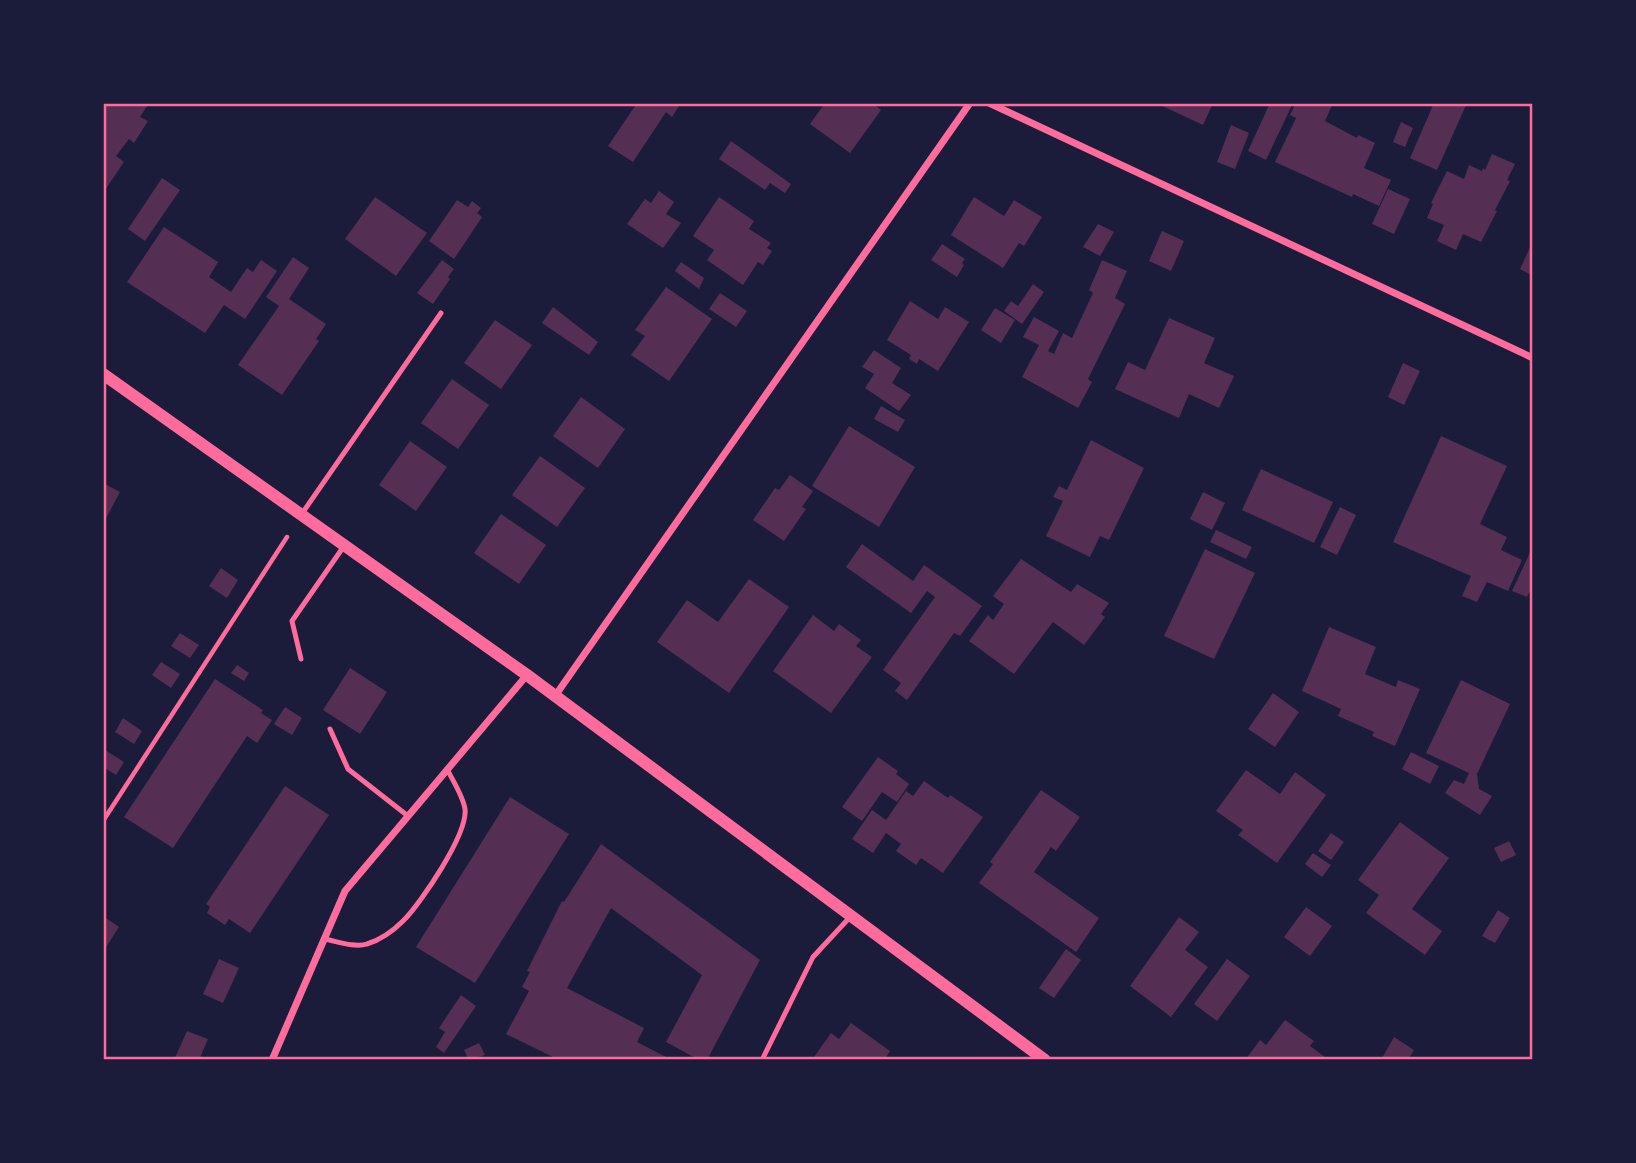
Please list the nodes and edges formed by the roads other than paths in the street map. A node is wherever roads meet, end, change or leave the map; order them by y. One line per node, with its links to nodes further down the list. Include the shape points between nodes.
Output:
1 (970, 103): 10 (street)
2 (989, 103): 4 (street)
3 (441, 313): 6 (lane)
4 (1533, 358)
5 (103, 374): 6 (street)
6 (301, 515): 7 (street)
7 (344, 546): 8 (lane, via 292,621); 9 (street)
8 (301, 659)
9 (527, 675): 10 (street); 12 (street)
10 (555, 697): 14 (street)
11 (330, 729): 13 (lane, via 348,769)
12 (447, 769): 13 (street); 15 (lane, via 465,806 465,817 441,870 404,921 380,939 363,946)
13 (408, 816): 15 (street, via 345,891)
14 (851, 916): 17 (lane, via 813,957); 18 (street)
15 (324, 939): 16 (street)
16 (272, 1060)
17 (762, 1060)
18 (1045, 1060)

